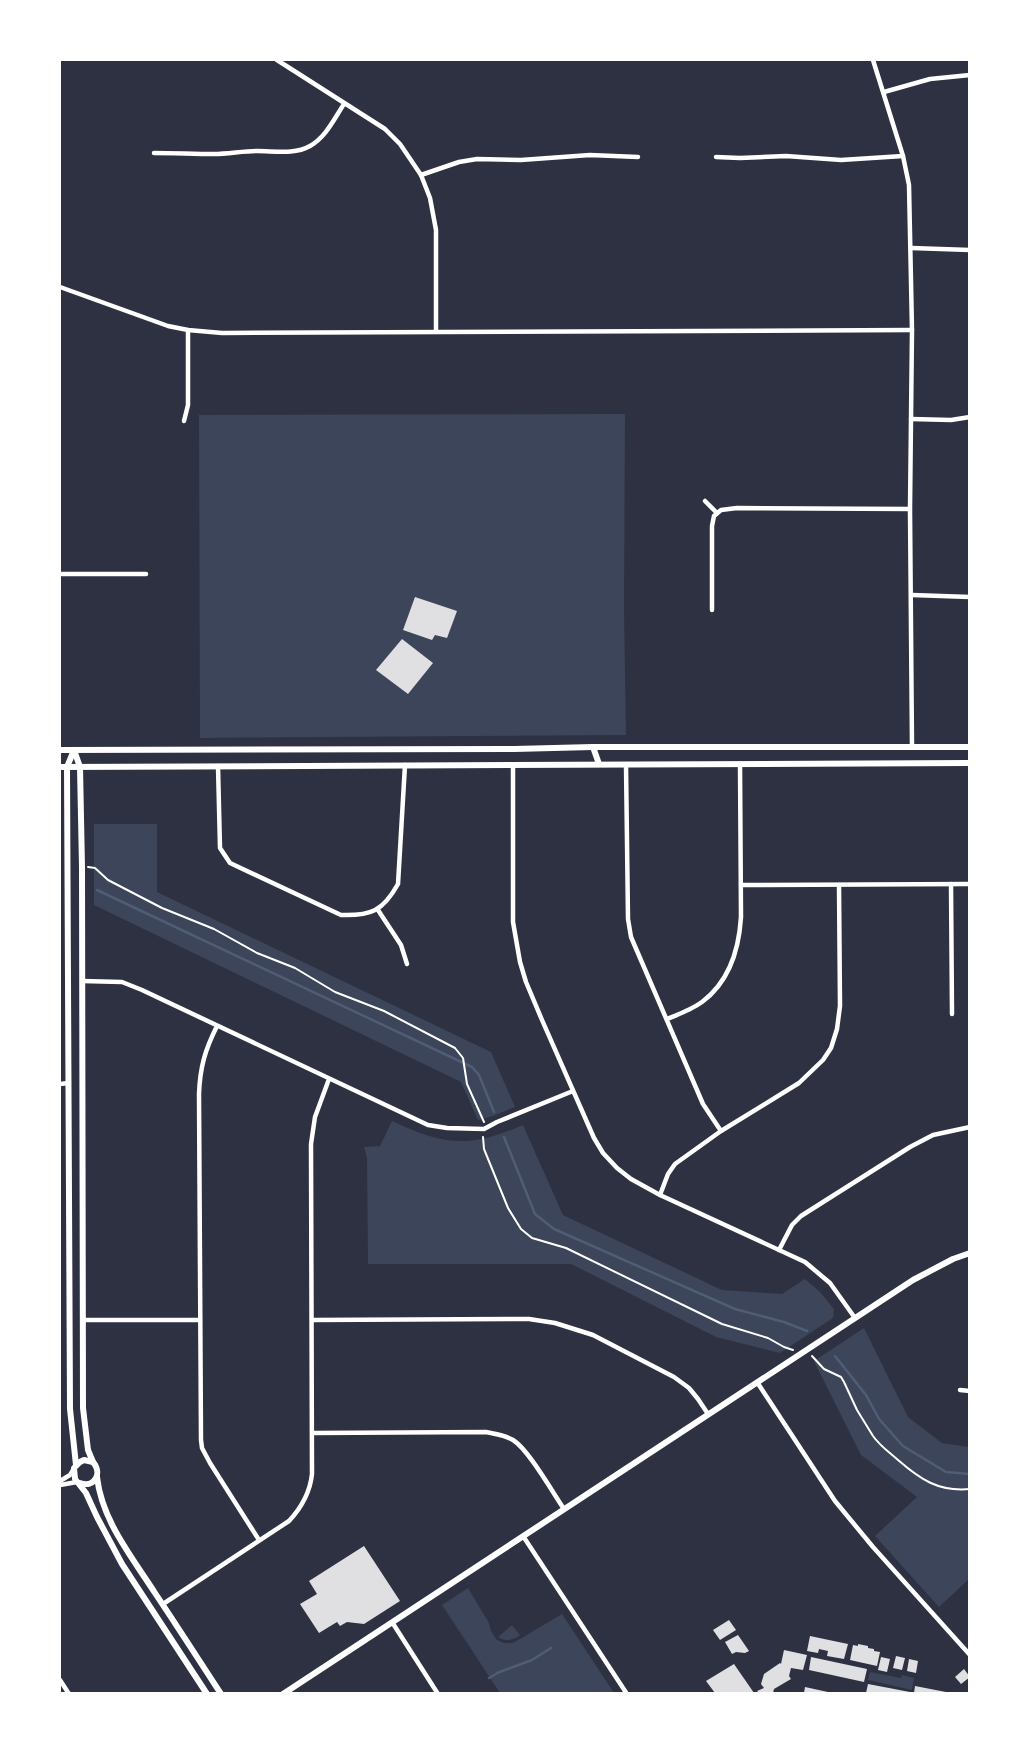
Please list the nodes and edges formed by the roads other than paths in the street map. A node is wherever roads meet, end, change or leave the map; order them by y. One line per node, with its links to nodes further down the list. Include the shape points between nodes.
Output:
1 (277, 60): 5 (street)
2 (873, 60): 4 (street)
3 (970, 75): 4 (street, via 930,79)
4 (884, 92): 7 (street)
5 (344, 104): 6 (street, via 328,130 309,147 284,152); 10 (street, via 385,129)
6 (155, 153)
7 (902, 156): 9 (street, via 841,160); 11 (street, via 909,185)
8 (638, 157): 10 (street, via 477,159)
9 (716, 157)
10 (421, 175): 16 (street, via 436,230)
11 (911, 248): 12 (street); 15 (street)
12 (970, 250)
13 (60, 287): 14 (street)
14 (188, 330): 16 (street); 19 (street)
15 (912, 330): 16 (street); 18 (street)
16 (436, 332)
17 (970, 417): 18 (street)
18 (911, 419): 21 (street)
19 (184, 421)
20 (705, 501): 22 (street)
21 (910, 509): 22 (street, via 737,508); 25 (street)
22 (717, 513): 27 (street, via 712,526)
23 (60, 574): 24 (street)
24 (146, 574)
25 (912, 595): 26 (street); 30 (street)
26 (970, 597)
27 (712, 610)
28 (593, 747): 30 (street); 31 (street); 39 (street)
29 (970, 747): 30 (street)
30 (912, 748): 34 (street)
31 (514, 749): 33 (street); 38 (street)
32 (60, 750): 33 (street)
33 (74, 750): 42 (street); 43 (street)
34 (913, 763): 35 (street); 36 (street)
35 (970, 763)
36 (740, 764): 40 (street); 46 (street)
37 (405, 765): 38 (street); 41 (street); 48 (street, via 398,884)
38 (513, 765): 39 (street); 62 (street, via 516,943 526,982)
39 (599, 765): 40 (street)
40 (626, 765): 56 (street, via 628,919 631,937)
41 (218, 766): 43 (street); 48 (street, via 220,848 230,863 341,915)
42 (63, 767): 43 (street); 50 (street)
43 (80, 767): 51 (street)
44 (951, 884): 45 (street); 47 (street); 55 (street)
45 (970, 884)
46 (741, 885): 47 (street); 56 (street, via 740,935 731,964 704,1001)
47 (839, 885): 64 (street, via 840,1006 831,1048 799,1083)
48 (378, 910): 52 (street, via 401,945)
49 (60, 953): 50 (street)
50 (68, 953): 51 (street); 53 (street)
51 (81, 954): 54 (street)
52 (407, 964)
53 (68, 981): 54 (street); 59 (street)
54 (81, 981): 57 (street, via 122,982); 60 (street)
55 (952, 1014)
56 (667, 1019): 64 (street, via 703,1104)
57 (217, 1026): 58 (street); 74 (street, via 204,1056 199,1086)
58 (329, 1079): 62 (street, via 428,1125 447,1128 484,1129); 75 (street, via 315,1117 312,1144)
59 (69, 1083): 60 (street); 61 (street); 68 (street)
60 (82, 1083): 70 (street)
61 (60, 1084)
62 (573, 1091): 65 (street, via 603,1153 631,1179)
63 (970, 1127): 66 (street, via 933,1135 890,1158 801,1216)
64 (721, 1131): 65 (street, via 676,1164)
65 (660, 1195): 66 (street)
66 (779, 1250): 72 (street, via 805,1262 830,1283)
67 (970, 1253): 72 (street, via 932,1269)
68 (69, 1293): 69 (street); 70 (street); 71 (street)
69 (60, 1294)
70 (82, 1294): 73 (street)
71 (70, 1319): 73 (street); 82 (street)
72 (855, 1319): 76 (street)
73 (83, 1320): 74 (street); 81 (street, via 83,1408)
74 (200, 1320): 88 (street, via 202,1448)
75 (312, 1320): 79 (street, via 529,1319 555,1323 593,1335 674,1377 689,1388); 80 (street)
76 (757, 1382): 79 (street); 92 (street, via 835,1501)
77 (960, 1390): 78 (street)
78 (970, 1391)
79 (708, 1414): 86 (street)
80 (313, 1433): 86 (street, via 499,1434 524,1449); 88 (street, via 308,1494 289,1521)
81 (93, 1462): 82 (street, via 84,1460); 83 (street)
82 (75, 1467): 84 (street); 85 (street)
83 (97, 1477): 84 (street, via 92,1483); 89 (street, via 110,1522)
84 (79, 1482): 85 (street); 90 (street, via 122,1564)
85 (60, 1483)
86 (564, 1509): 87 (street)
87 (523, 1536): 91 (street); 99 (street)
88 (259, 1540): 89 (street)
89 (163, 1604): 90 (street); 94 (street)
90 (153, 1610): 96 (street)
91 (392, 1622): 97 (street); 98 (street)
92 (970, 1655)
93 (60, 1680): 95 (street)
94 (219, 1690): 96 (street)
95 (69, 1693)
96 (207, 1693)
97 (283, 1693)
98 (438, 1693)
99 (627, 1693)

